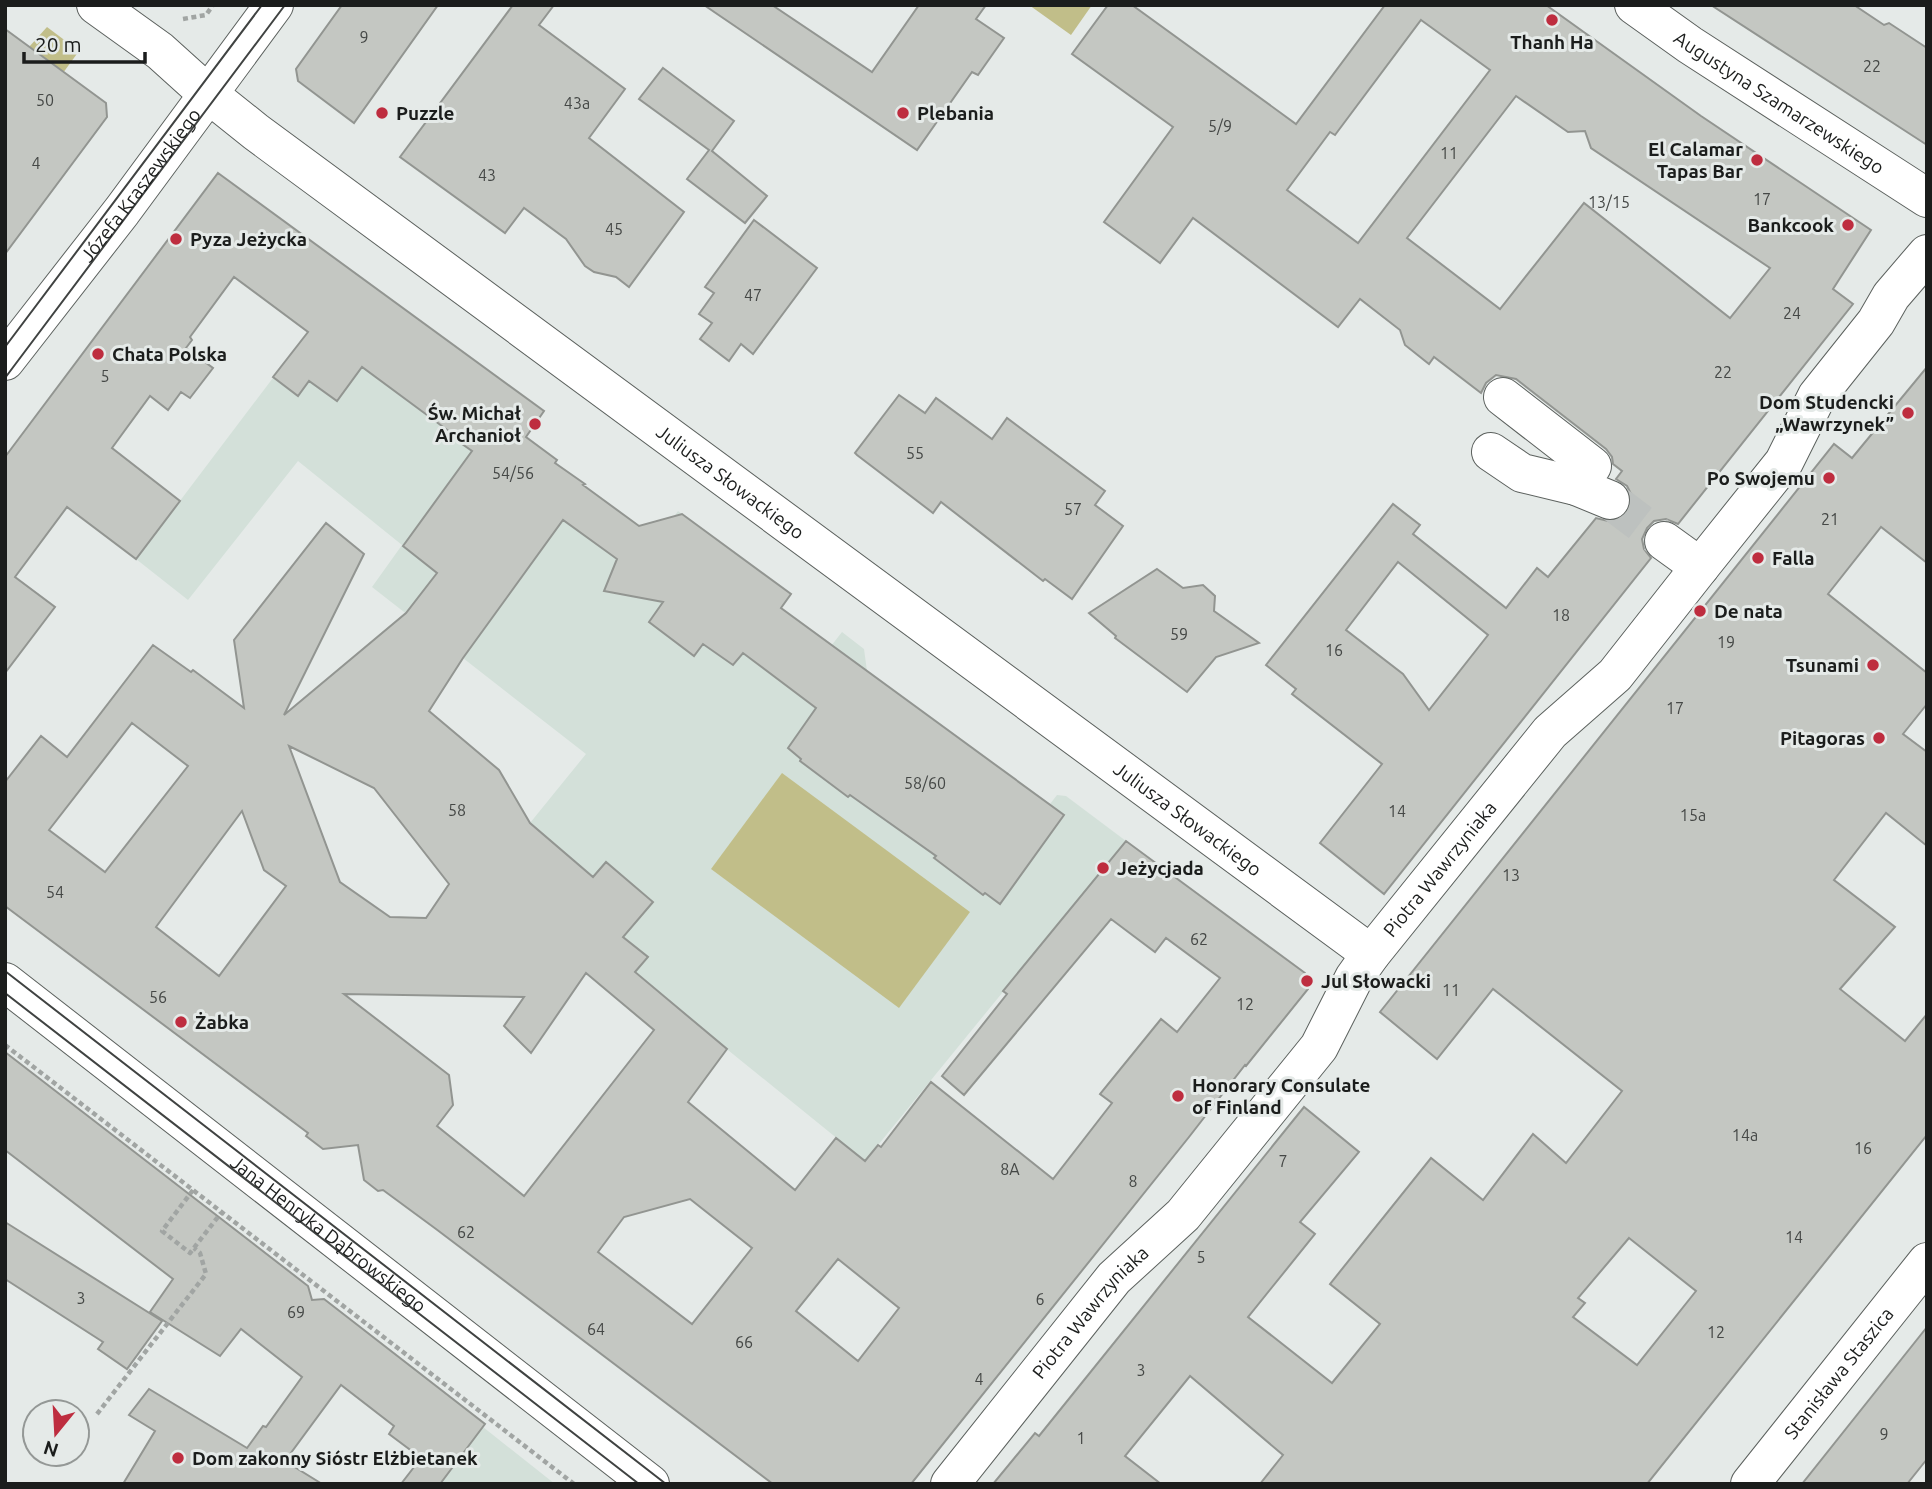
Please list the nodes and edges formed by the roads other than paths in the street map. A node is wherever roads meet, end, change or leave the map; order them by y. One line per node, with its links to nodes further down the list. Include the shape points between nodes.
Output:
1 (96, 5): 4 (street, Juliusza Słowackiego, via 160,51)
2 (274, 5): 4 (street, Józefa Kraszewskiego)
3 (1634, 5): 5 (street, Augustyna Szamarzewskiego)
4 (208, 94): 7 (street, Józefa Kraszewskiego); 14 (street, Juliusza Słowackiego)
5 (1927, 198)
6 (1927, 254): 13 (street, Piotra Wawrzyniaka, via 1817,396 1784,462)
7 (5, 362)
8 (1503, 397): 10 (street, via 1592,466)
9 (1490, 452): 10 (street, via 1522,473)
10 (1576, 486): 11 (street)
11 (1610, 500)
12 (1664, 541): 13 (street)
13 (1700, 568): 14 (street, Piotra Wawrzyniaka, via 1615,675 1550,732)
14 (1371, 954): 18 (street, Piotra Wawrzyniaka, via 1319,1047 1183,1215 1114,1278)
15 (7, 986): 17 (street, Jana Henryka Dąbrowskiego)
16 (1927, 1262): 19 (street, Stanisława Staszica)
17 (650, 1484)
18 (950, 1484)
19 (1751, 1484)

